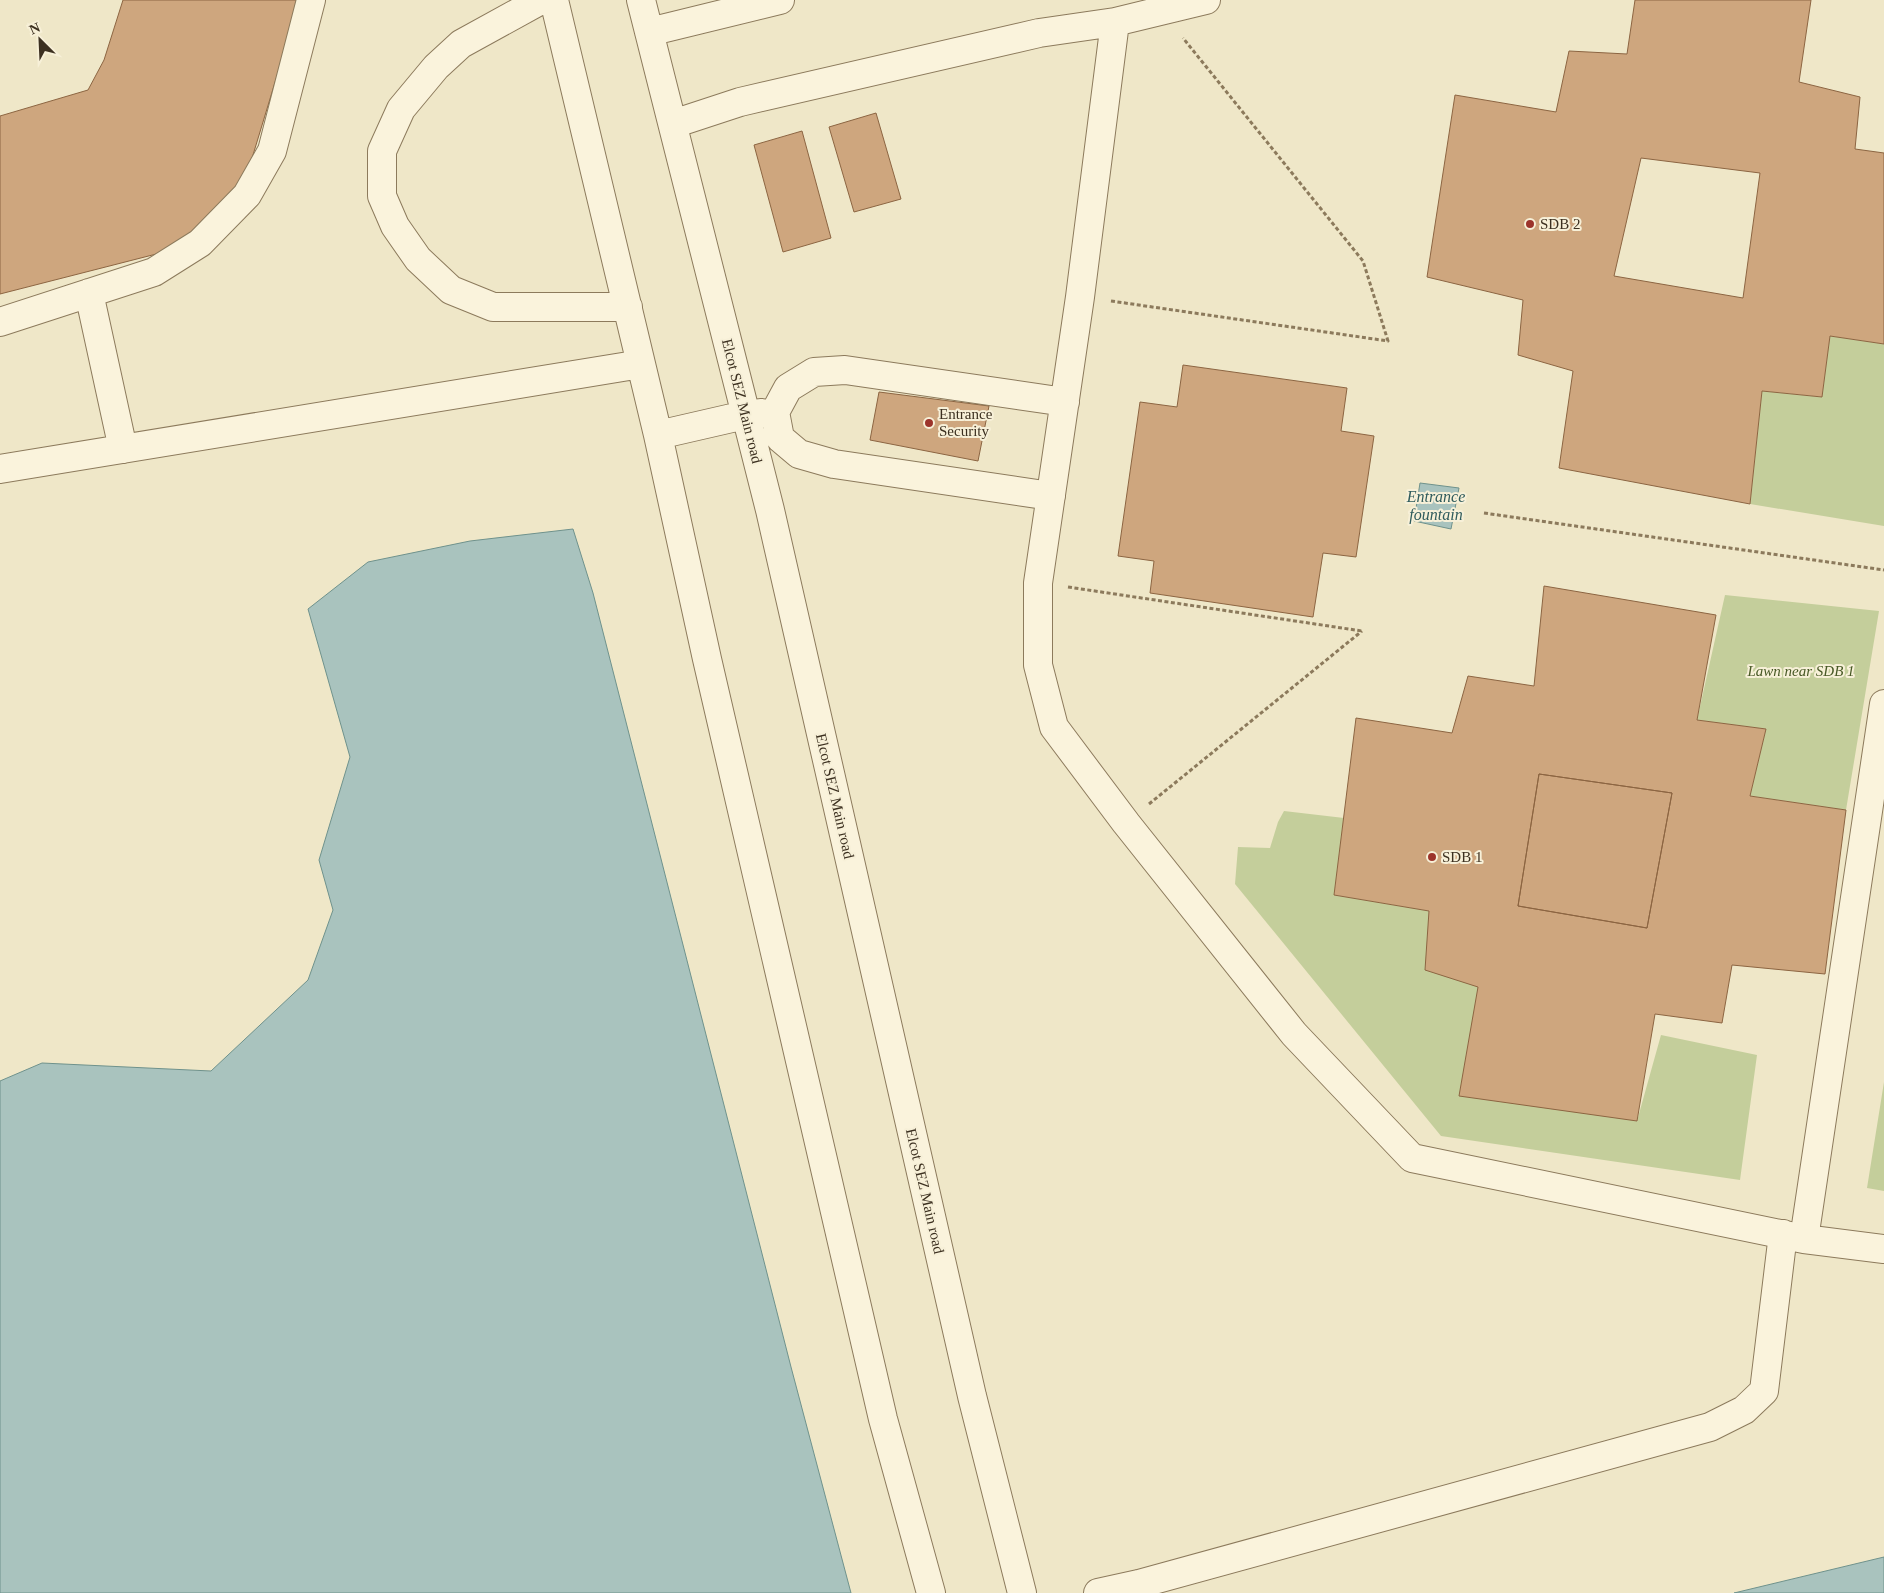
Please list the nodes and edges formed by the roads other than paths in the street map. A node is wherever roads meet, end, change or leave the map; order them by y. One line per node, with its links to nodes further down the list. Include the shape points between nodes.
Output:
1 (311, 0): 10 (street, via 272,151 247,195 200,243 154,272)
2 (541, 0): 11 (street, via 461,44 436,66 401,110 382,151 382,196 395,226 418,259 451,290 493,307)
3 (554, 0): 11 (street)
4 (641, 0): 8 (street, Elcot SEZ Main road)
5 (780, 0): 8 (street)
6 (1206, 0): 7 (street)
7 (1115, 22): 9 (street, via 1039,33 942,55 740,102); 14 (street)
8 (649, 32): 9 (street, Elcot SEZ Main road)
9 (673, 124): 16 (street, Elcot SEZ Main road)
10 (89, 293): 12 (street); 18 (street)
11 (628, 307): 13 (street)
12 (0, 322)
13 (641, 364): 17 (street); 18 (street)
14 (1065, 402): 15 (street, via 845,370 814,372 788,388); 20 (street)
15 (775, 412): 16 (street); 20 (street, via 780,438 799,454 834,464)
16 (745, 415): 17 (street); 25 (street, Elcot SEZ Main road, via 972,1396)
17 (658, 435): 24 (street, via 882,1419)
18 (123, 449): 19 (street)
19 (0, 469)
20 (1051, 496): 22 (street, via 1038,583 1038,666 1054,727 1294,1034 1412,1158)
21 (1884, 704): 22 (street)
22 (1793, 1237): 23 (street); 26 (street, via 1764,1391 1744,1410 1710,1427)
23 (1884, 1250)
24 (931, 1593)
25 (1022, 1593)
26 (1098, 1593)

